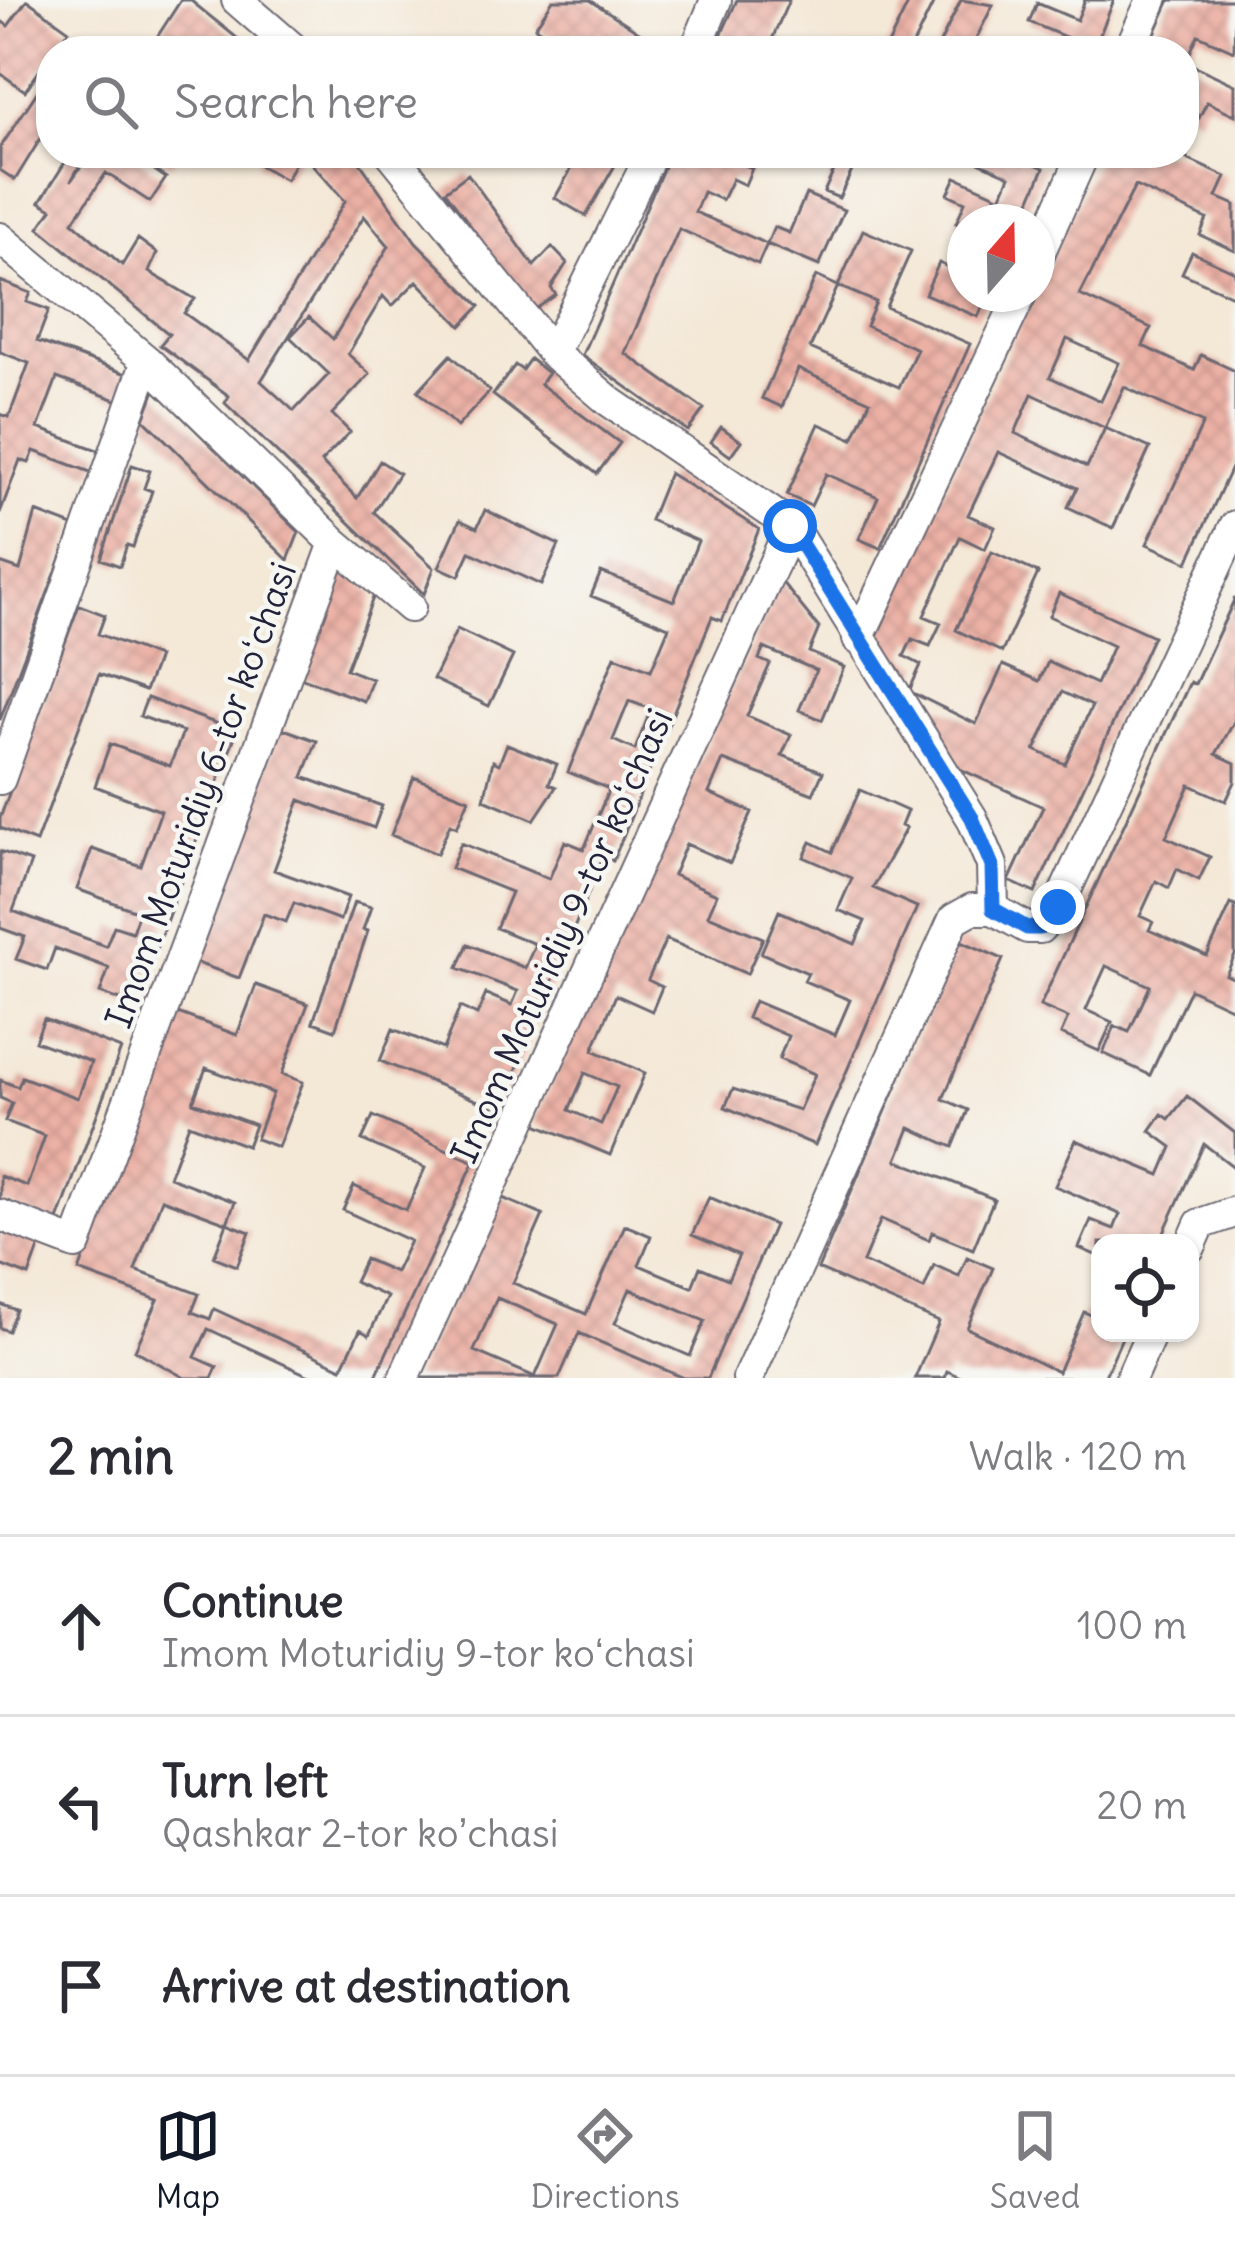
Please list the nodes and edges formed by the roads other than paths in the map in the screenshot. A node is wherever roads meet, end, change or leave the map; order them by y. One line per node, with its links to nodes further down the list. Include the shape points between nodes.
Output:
1 (237, 0): 4 (street)
2 (716, 0): 5 (street)
3 (1152, 0): 6 (street)
4 (279, 36)
5 (701, 36)
6 (1136, 36)
7 (403, 168): 13 (street)
8 (645, 168): 13 (street)
9 (1077, 168): 10 (street)
10 (1055, 218)
11 (0, 238): 14 (street, Imom Moturidiy 6-tor koʻchasi)
12 (1013, 312): 19 (street)
13 (553, 352): 15 (street, via 609,401)
14 (147, 362): 17 (street, Imom Moturidiy 6-tor koʻchasi); 20 (street)
15 (790, 526): 19 (street); 26 (street, Imom Moturidiy 9-tor koʻchasi)
16 (1235, 526): 21 (street, via 1058,907 1040,928)
17 (335, 543): 18 (street); 23 (street, Imom Moturidiy 6-tor koʻchasi, via 76,1244)
18 (410, 607)
19 (858, 640): 21 (street, via 972,818 992,866)
20 (0, 779)
21 (993, 909): 27 (street, via 954,920)
22 (1235, 1212): 24 (street, via 1200,1224)
23 (0, 1215)
24 (1196, 1234)
25 (1147, 1342): 28 (street)
26 (404, 1378)
27 (748, 1378)
28 (1131, 1378)

